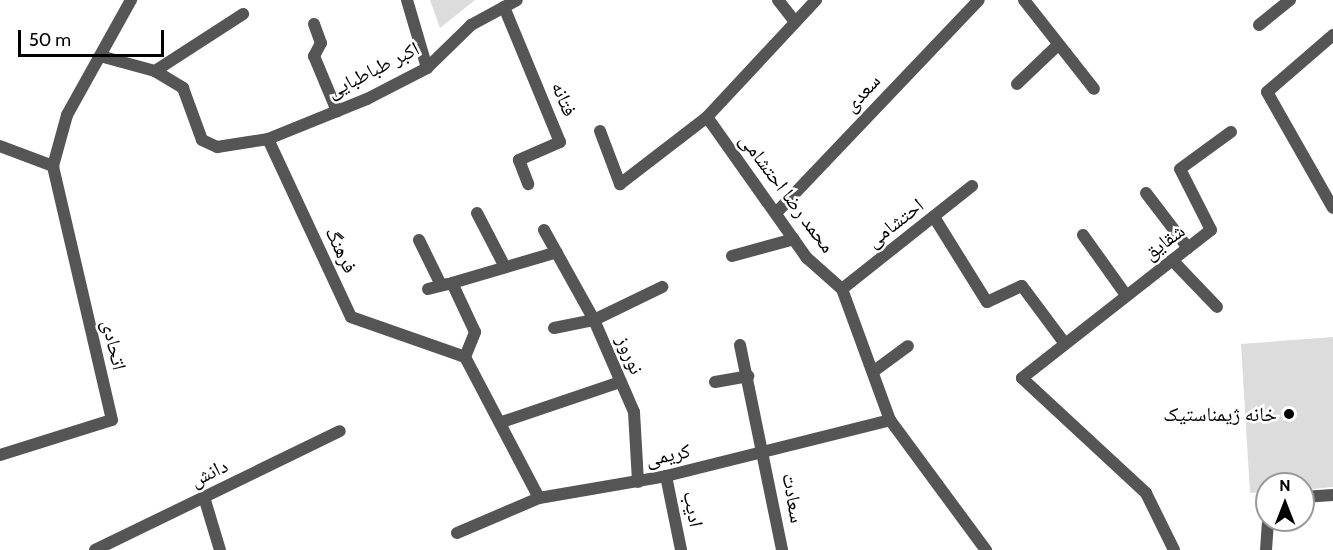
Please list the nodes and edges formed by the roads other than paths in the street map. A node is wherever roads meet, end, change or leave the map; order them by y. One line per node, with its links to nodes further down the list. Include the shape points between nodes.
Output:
1 (131, 0): 16 (street)
2 (407, 0): 17 (street)
3 (517, 0): 9 (street, اکبر طباطبایی)
4 (778, 0): 11 (street)
5 (816, 0): 11 (street)
6 (978, 0): 33 (street, سعدی)
7 (1024, 0): 15 (street)
8 (1290, 0): 13 (street)
9 (504, 7): 17 (street, اکبر طباطبایی, via 471,25); 28 (street, فتانه, via 560,142 519,160)
10 (243, 14): 18 (street)
11 (795, 22): 22 (street)
12 (314, 24): 21 (street, via 321,44 314,56)
13 (1259, 25)
14 (1333, 35): 31 (street, via 1267,92)
15 (1058, 45): 19 (street); 20 (street)
16 (100, 56): 18 (street); 27 (street, via 67,115)
17 (427, 68): 21 (street, اکبر طباطبایی)
18 (155, 71): 25 (street, via 183,88 202,140 217,147 237,147)
19 (1017, 84)
20 (1094, 89)
21 (337, 111): 25 (street, اکبر طباطبایی)
22 (707, 117): 23 (street, via 620,184); 33 (street, محمد رضا احتشامی)
23 (600, 131)
24 (1231, 132): 39 (street, شقایق, via 1180,169 1211,230)
25 (268, 139): 55 (street, فرهنگ, via 351,316)
26 (0, 146): 27 (street)
27 (53, 166): 64 (street, اتحادی, via 112,420)
28 (528, 184)
29 (972, 186): 34 (street, احتشامی)
30 (1146, 193): 39 (street)
31 (1333, 208)
32 (477, 213): 43 (street)
33 (776, 213): 37 (street, محمد رضا احتشامی)
34 (934, 217): 47 (street, احتشامی); 52 (street, via 987,302 1022,286)
35 (544, 230): 40 (street, نوروز)
36 (1083, 235): 48 (street)
37 (794, 239): 41 (street); 47 (street, محمد رضا احتشامی)
38 (420, 240): 44 (street)
39 (1188, 248): 42 (street, شقایق)
40 (557, 252): 43 (street); 50 (street, نوروز)
41 (732, 256)
42 (1172, 260): 48 (street, شقایق); 49 (street)
43 (505, 267): 44 (street)
44 (446, 284): 46 (street); 55 (street, via 475,332)
45 (663, 287): 50 (street)
46 (429, 289)
47 (842, 289): 56 (street, محمد رضا احتشامی)
48 (1126, 295): 52 (street, شقایق)
49 (1217, 307)
50 (594, 320): 51 (street); 58 (street, نوروز)
51 (554, 328)
52 (1063, 341): 78 (street, شقایق, via 1022,378 1146,493)
53 (740, 345): 57 (street, سعادت)
54 (908, 346): 56 (street)
55 (465, 357): 61 (street)
56 (874, 371): 60 (street, محمد رضا احتشامی)
57 (748, 376): 59 (street); 63 (street, سعادت)
58 (620, 382): 61 (street); 66 (street, نوروز, via 634,412)
59 (715, 382)
60 (890, 420): 63 (street, کریمی); 77 (street, محمد رضا احتشامی)
61 (502, 422): 70 (street)
62 (340, 431): 69 (street, دانش)
63 (765, 453): 65 (street, کریمی); 76 (street, سعادت)
64 (0, 455)
65 (666, 476): 66 (street, کریمی); 75 (street, ادیب)
66 (638, 482): 70 (street, کریمی)
67 (1333, 495): 68 (street)
68 (1315, 496)
69 (204, 497): 73 (street, دانش); 74 (street)
70 (539, 498): 72 (street, کریمی)
71 (1267, 532): 79 (street)
72 (457, 533)
73 (95, 550)
74 (220, 550)
75 (681, 550)
76 (782, 550)
77 (986, 550)
78 (1174, 550)
79 (1266, 550)

